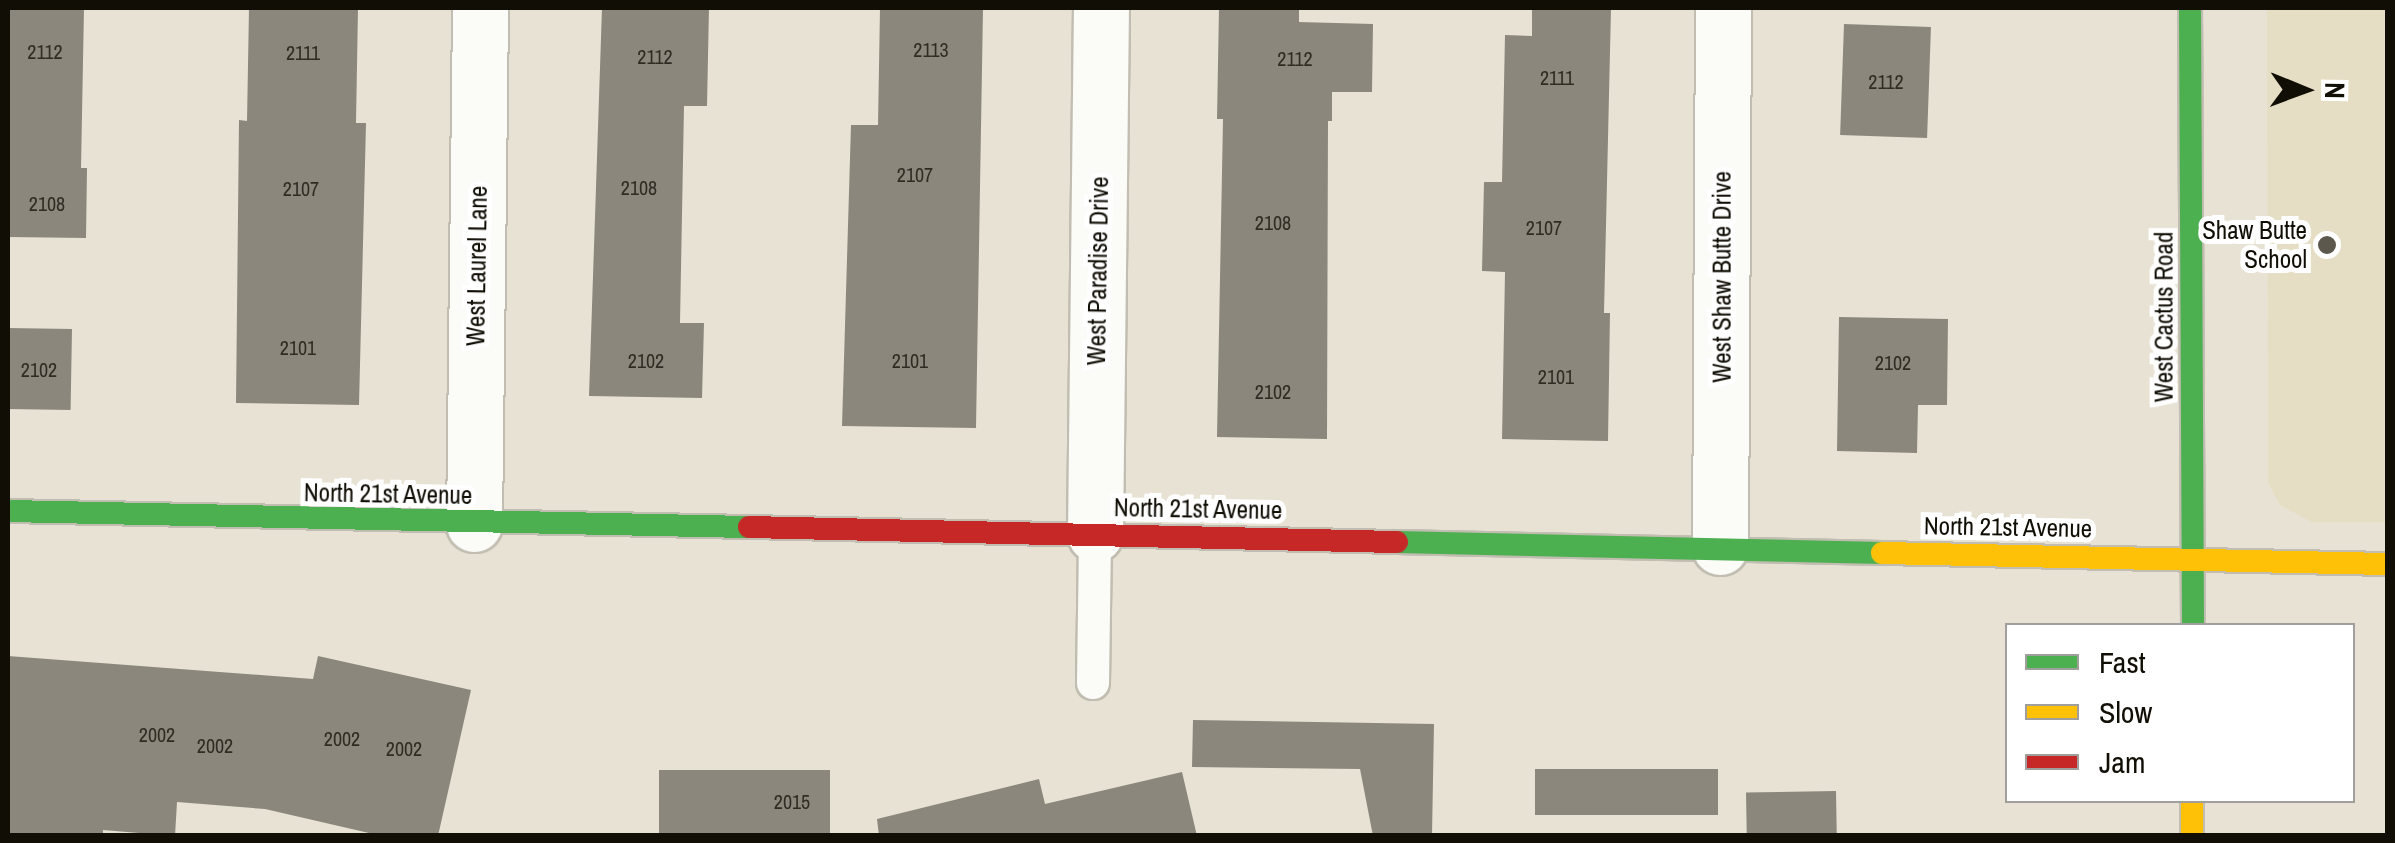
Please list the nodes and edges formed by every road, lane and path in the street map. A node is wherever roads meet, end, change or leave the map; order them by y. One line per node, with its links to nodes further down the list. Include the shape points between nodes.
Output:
1 (480, 8): 6 (street, West Laurel Lane)
2 (1101, 8): 7 (street, West Paradise Drive)
3 (1722, 8): 8 (street, West Shaw Butte Drive)
4 (2190, 8): 9 (street, West Cactus Road)
5 (8, 511): 6 (street, North 21st Avenue)
6 (474, 524): 7 (street, North 21st Avenue)
7 (1095, 534): 8 (street, North 21st Avenue); 12 (lane)
8 (1720, 547): 9 (street, North 21st Avenue)
9 (2193, 559): 10 (street, North 21st Avenue); 11 (street, West Cactus Road)
10 (2388, 564)
11 (2193, 623)
12 (1093, 683)
13 (2192, 803): 14 (street)
14 (2192, 836)

